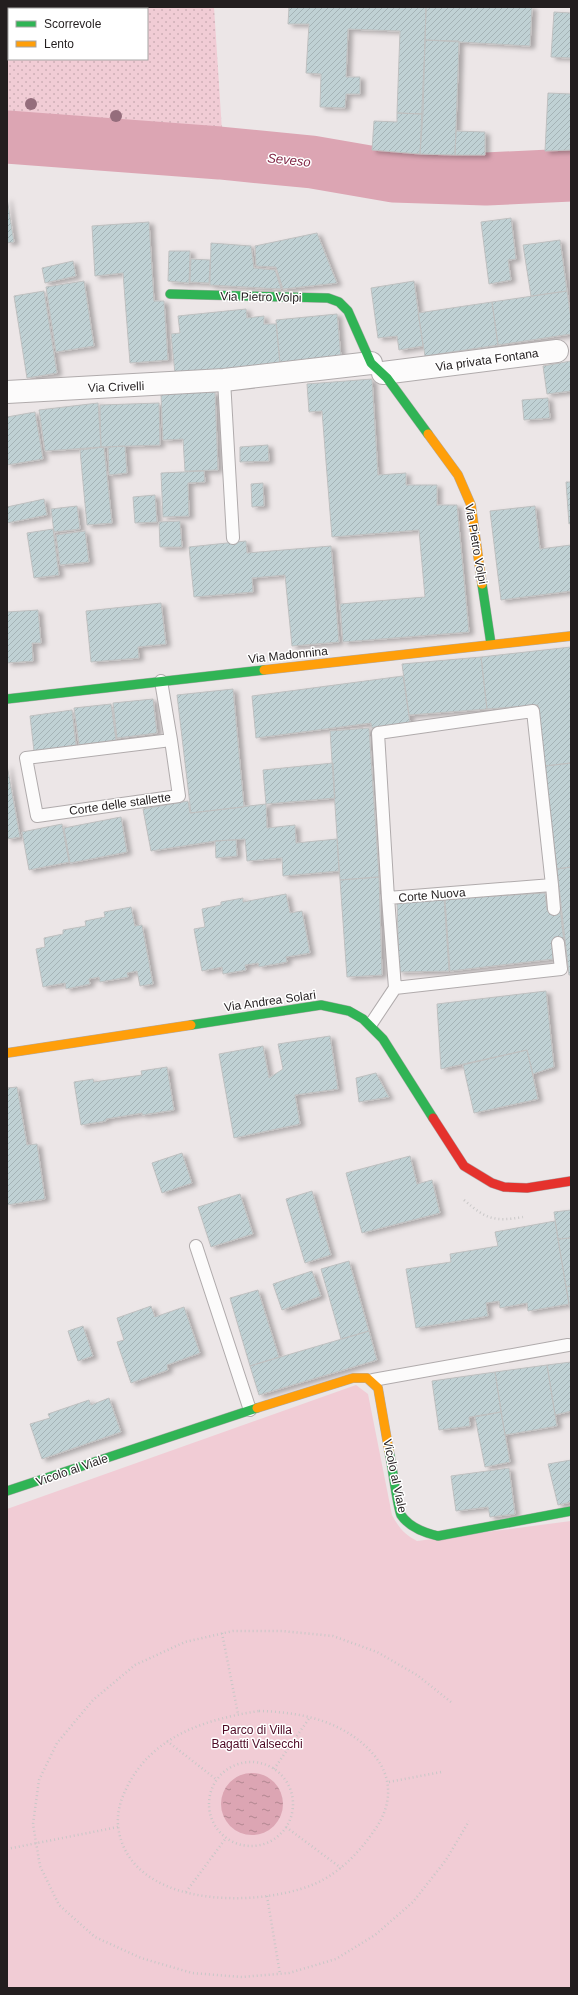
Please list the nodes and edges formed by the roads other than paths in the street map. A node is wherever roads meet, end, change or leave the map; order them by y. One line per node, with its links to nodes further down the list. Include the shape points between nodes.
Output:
1 (170, 294): 3 (street, Via Pietro Volpi, via 328,298 339,302 348,311)
2 (557, 351): 3 (street, Via privata Fontana, via 416,370)
3 (377, 368): 4 (street, Via Crivelli); 8 (street, Via Pietro Volpi, via 458,475 471,505)
4 (224, 380): 5 (street, Via Crivelli); 6 (lane)
5 (7, 392)
6 (233, 538)
7 (571, 636): 8 (street, Via Madonnina, via 516,647)
8 (491, 644): 9 (street, Via Madonnina)
9 (161, 681): 10 (street, Via Madonnina); 11 (lane)
10 (7, 699)
11 (172, 740): 11 (lane, Corte delle stallette, via 26,758 37,816 179,796)
12 (552, 885): 13 (lane, Corte Nuova); 13 (lane, Corte Nuova, via 533,711 521,710 378,733); 14 (lane)
13 (388, 898): 16 (lane)
14 (554, 909)
15 (558, 943): 16 (lane, via 561,969)
16 (395, 988): 17 (lane)
17 (371, 1024): 18 (street, Via Andrea Solari, via 360,1015 341,1008 321,1005); 19 (street, Via Andrea Solari, via 464,1166 483,1180 502,1188 521,1189)
18 (7, 1052)
19 (571, 1181)
20 (196, 1246): 23 (lane)
21 (568, 1345): 22 (lane, Vicolo al Viale)
22 (373, 1380): 23 (street, Vicolo al Viale, via 353,1378); 25 (street, Vicolo al Viale, via 380,1396 401,1514 421,1533 438,1536)
23 (250, 1410): 24 (street, Vicolo al Viale)
24 (7, 1491)
25 (571, 1511)

